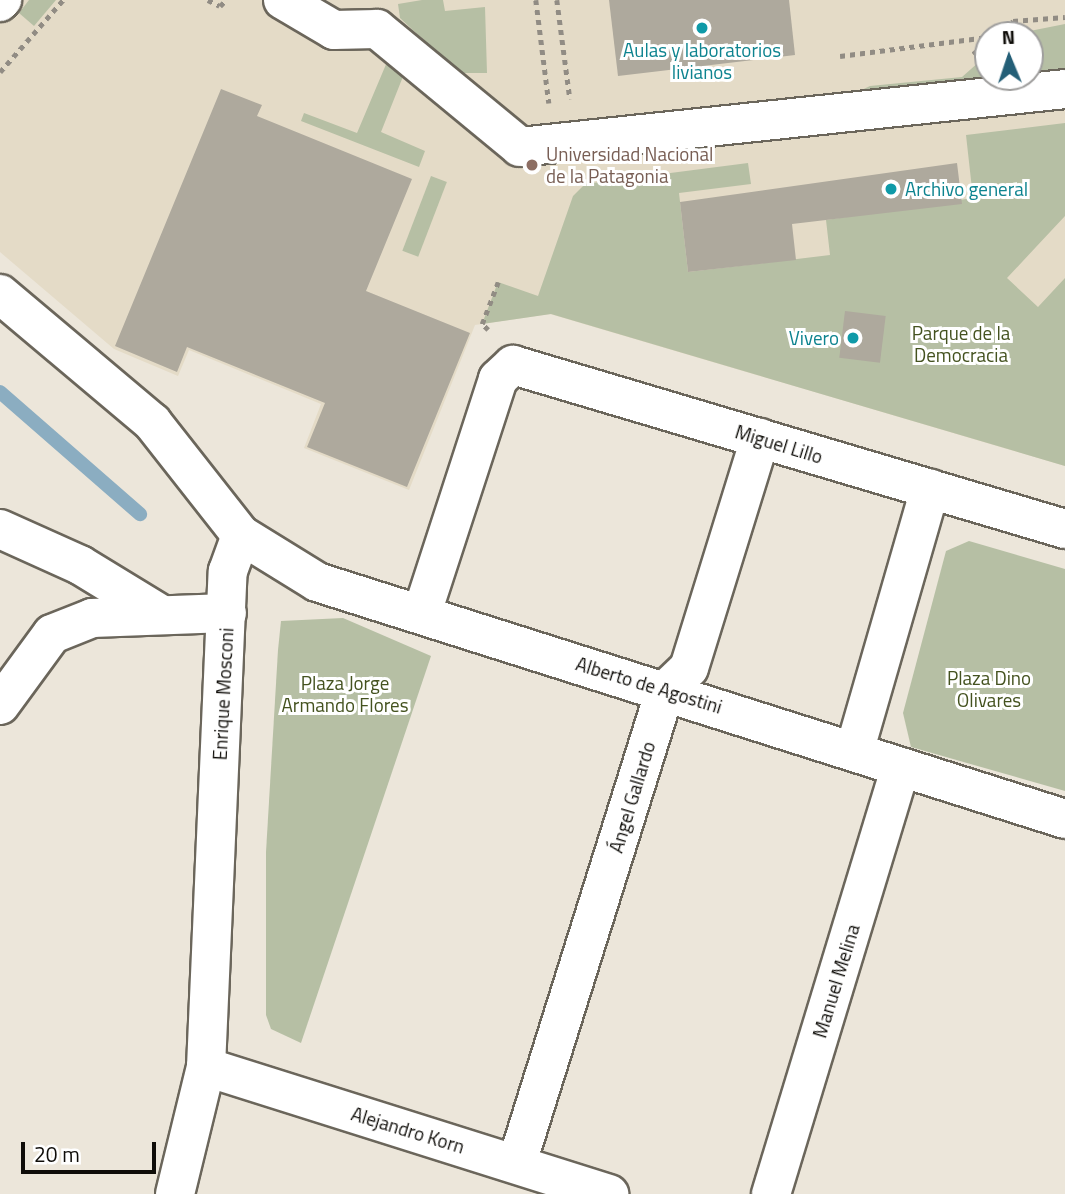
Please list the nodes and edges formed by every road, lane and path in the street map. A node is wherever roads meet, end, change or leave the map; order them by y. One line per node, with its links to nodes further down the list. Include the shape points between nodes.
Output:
1 (63, 0): 10 (path)
2 (208, 0): 3 (path, via 220,6)
3 (226, 0)
4 (283, 0): 11 (street, via 334,30 377,29 520,147)
5 (557, 0): 12 (path)
6 (1065, 17): 7 (path)
7 (1013, 21)
8 (974, 39): 9 (path)
9 (840, 56)
10 (0, 72)
11 (1065, 89)
12 (571, 107)
13 (498, 282): 15 (path)
14 (0, 294): 20 (street, via 152,422)
15 (482, 324)
16 (760, 438): 17 (street, Miguel Lillo); 22 (street, Miguel Lillo, via 521,365 498,379); 24 (street, Ángel Gallardo, via 688,668)
17 (930, 489): 19 (street, Miguel Lillo); 26 (street)
18 (0, 529): 23 (street, via 80,565)
19 (1065, 529)
20 (241, 535): 21 (street, Enrique Mosconi, via 228,571); 22 (street, Alberto de Agostini, via 317,582)
21 (227, 613): 23 (street); 29 (street, Enrique Mosconi)
22 (422, 613): 24 (street, Alberto de Agostini)
23 (162, 615): 25 (street, via 92,618 52,635)
24 (665, 691): 26 (street, Alberto de Agostini); 30 (street, Ángel Gallardo)
25 (0, 705)
26 (855, 750): 27 (street, Alberto de Agostini)
27 (901, 767): 28 (street, Alberto de Agostini); 33 (street, Manuel Melina)
28 (1065, 819)
29 (206, 1067): 30 (street, Alejandro Korn); 31 (street, Enrique Mosconi)
30 (517, 1163): 32 (street, Alejandro Korn)
31 (174, 1194)
32 (610, 1194)
33 (771, 1194)

